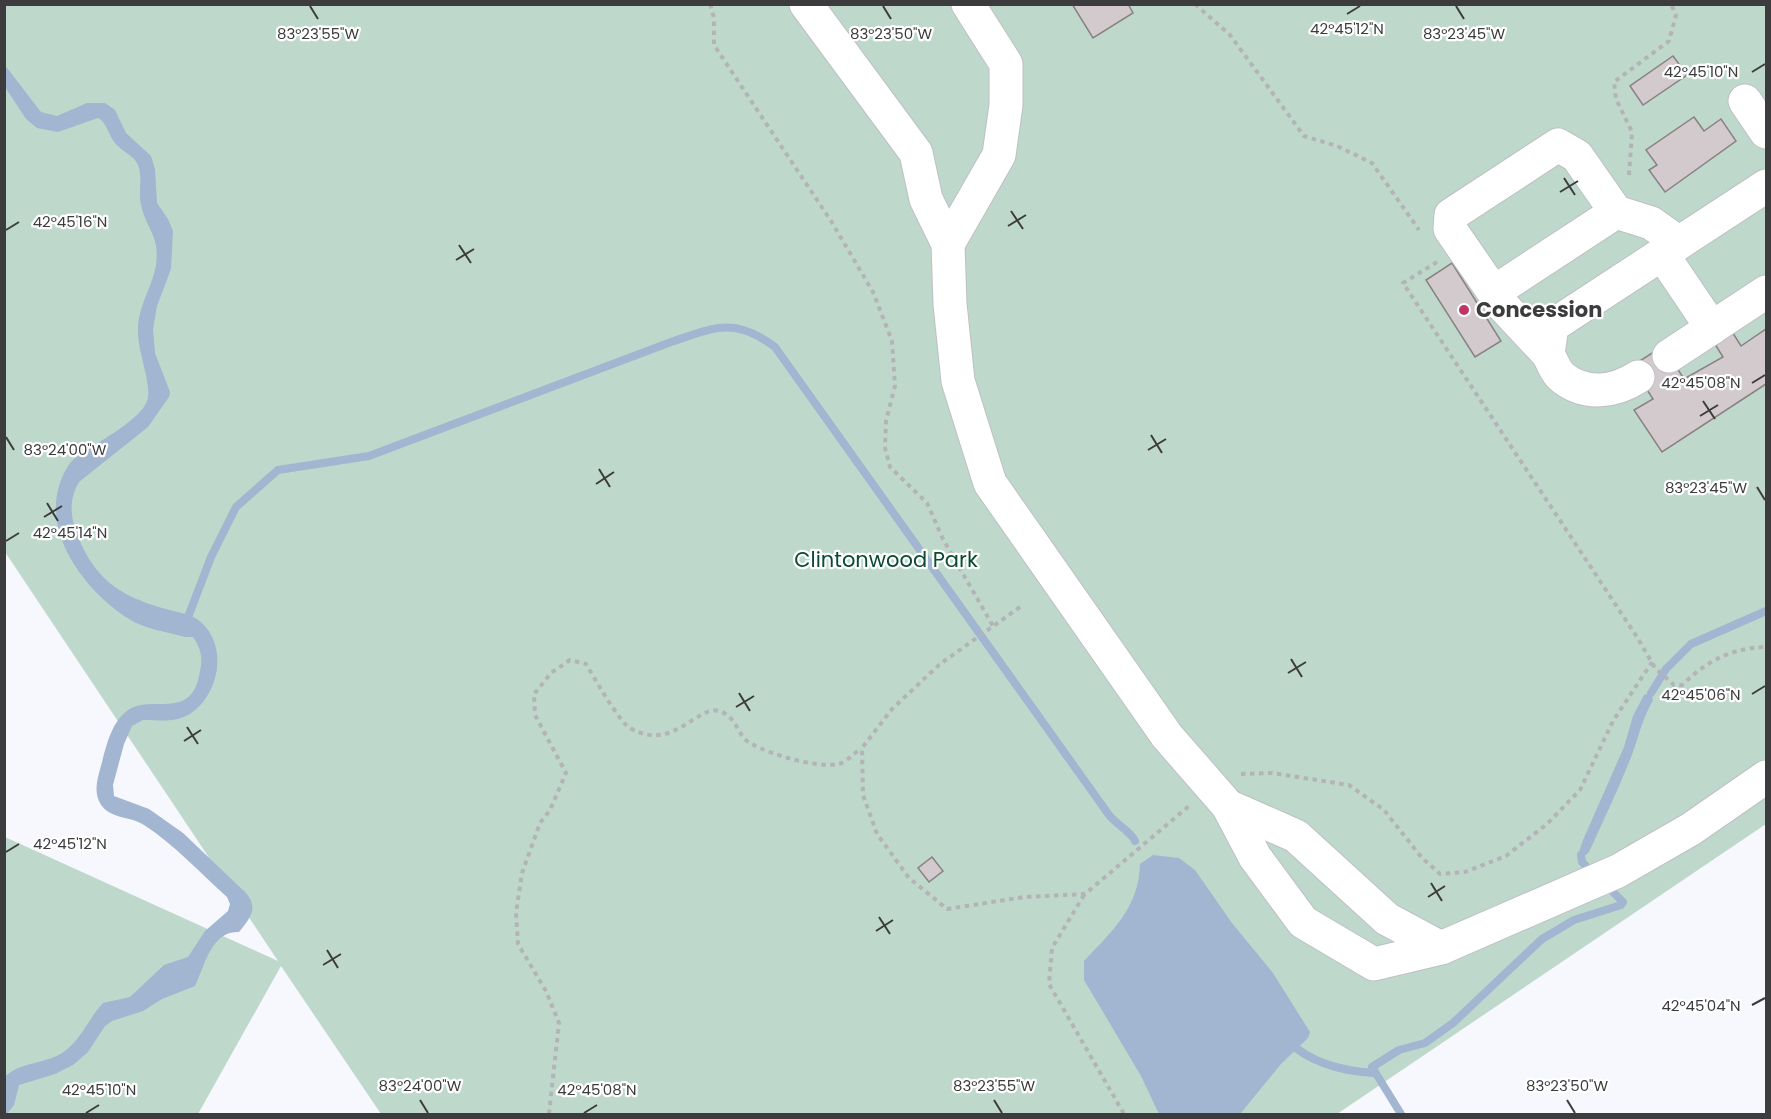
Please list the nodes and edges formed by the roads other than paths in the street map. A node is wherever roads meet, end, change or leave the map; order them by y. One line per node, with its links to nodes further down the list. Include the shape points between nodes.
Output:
1 (806, 4): 7 (lane, via 916,153 926,199)
2 (968, 4): 7 (lane, via 1006,64 1006,105 999,155)
3 (1745, 101): 4 (lane)
4 (1767, 132)
5 (1767, 186): 8 (lane)
6 (1616, 212): 8 (lane, via 1651,224); 9 (lane); 9 (lane, via 1577,156 1558,145 1451,214 1450,230)
7 (948, 244): 16 (lane, via 958,381 990,483 1167,736)
8 (1671, 249): 11 (lane); 12 (lane, via 1552,326)
9 (1494, 292): 12 (lane)
10 (1767, 292): 11 (lane)
11 (1712, 328): 13 (lane)
12 (1548, 354): 14 (lane, via 1562,378 1588,391 1621,388)
13 (1669, 356)
14 (1638, 377)
15 (1767, 777): 17 (lane, via 1618,871)
16 (1228, 806): 17 (lane, via 1296,836 1387,919); 17 (lane, via 1256,857 1303,922 1374,964)
17 (1441, 948)

